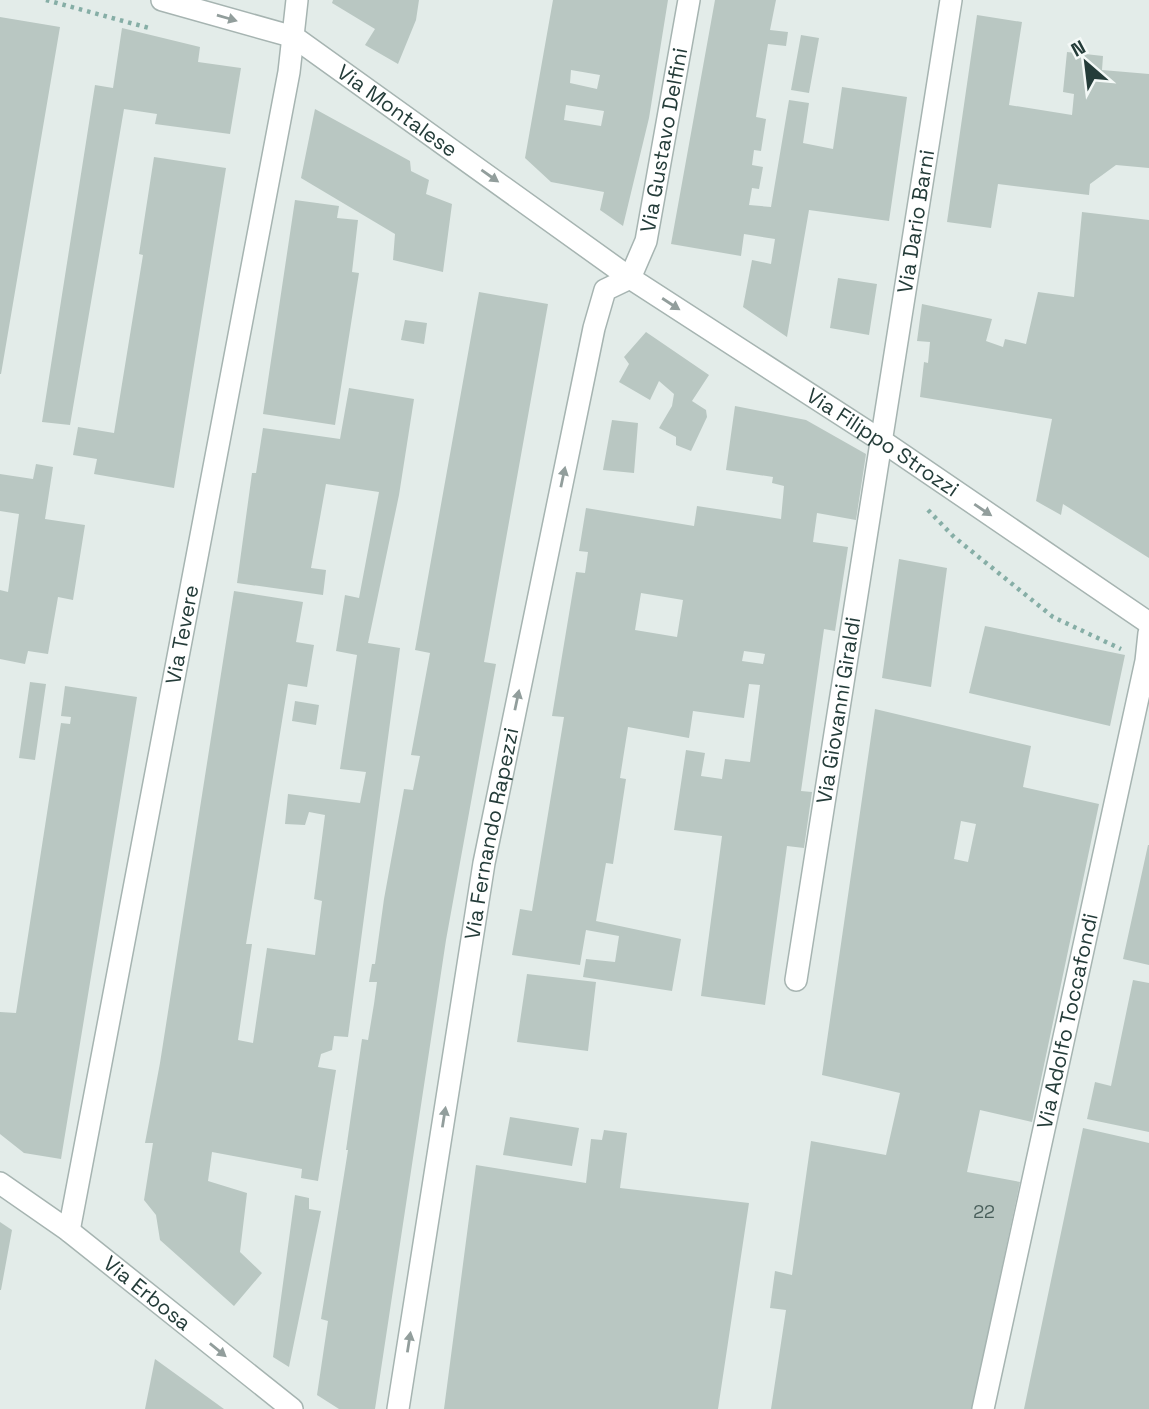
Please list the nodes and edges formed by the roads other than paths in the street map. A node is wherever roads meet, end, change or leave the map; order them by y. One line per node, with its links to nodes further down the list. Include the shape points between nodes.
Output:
1 (162, 0): 5 (street, Via Montalese, one-way to 5)
2 (297, 0): 5 (street, Via Tevere)
3 (689, 0): 6 (street, Via Gustavo Delfini, via 646,241)
4 (951, 0): 7 (street, Via Dario Barni)
5 (294, 37): 6 (street, Via Montalese, one-way to 6); 12 (street, Via Tevere)
6 (622, 272): 7 (street, Via Filippo Strozzi, one-way to 7); 14 (street, Via Fernando Rapezzi, one-way to 6, via 492,822 594,328 605,290)
7 (882, 441): 8 (street, Via Filippo Strozzi, one-way to 8); 10 (street, Via Giovanni Giraldi)
8 (1149, 623)
9 (1149, 633): 15 (street, Via Adolfo Toccafondi)
10 (796, 980)
11 (0, 1183): 12 (street, Via Erbosa)
12 (69, 1231): 13 (street, Via Erbosa, one-way to 13)
13 (292, 1409)
14 (398, 1409)
15 (983, 1409)

